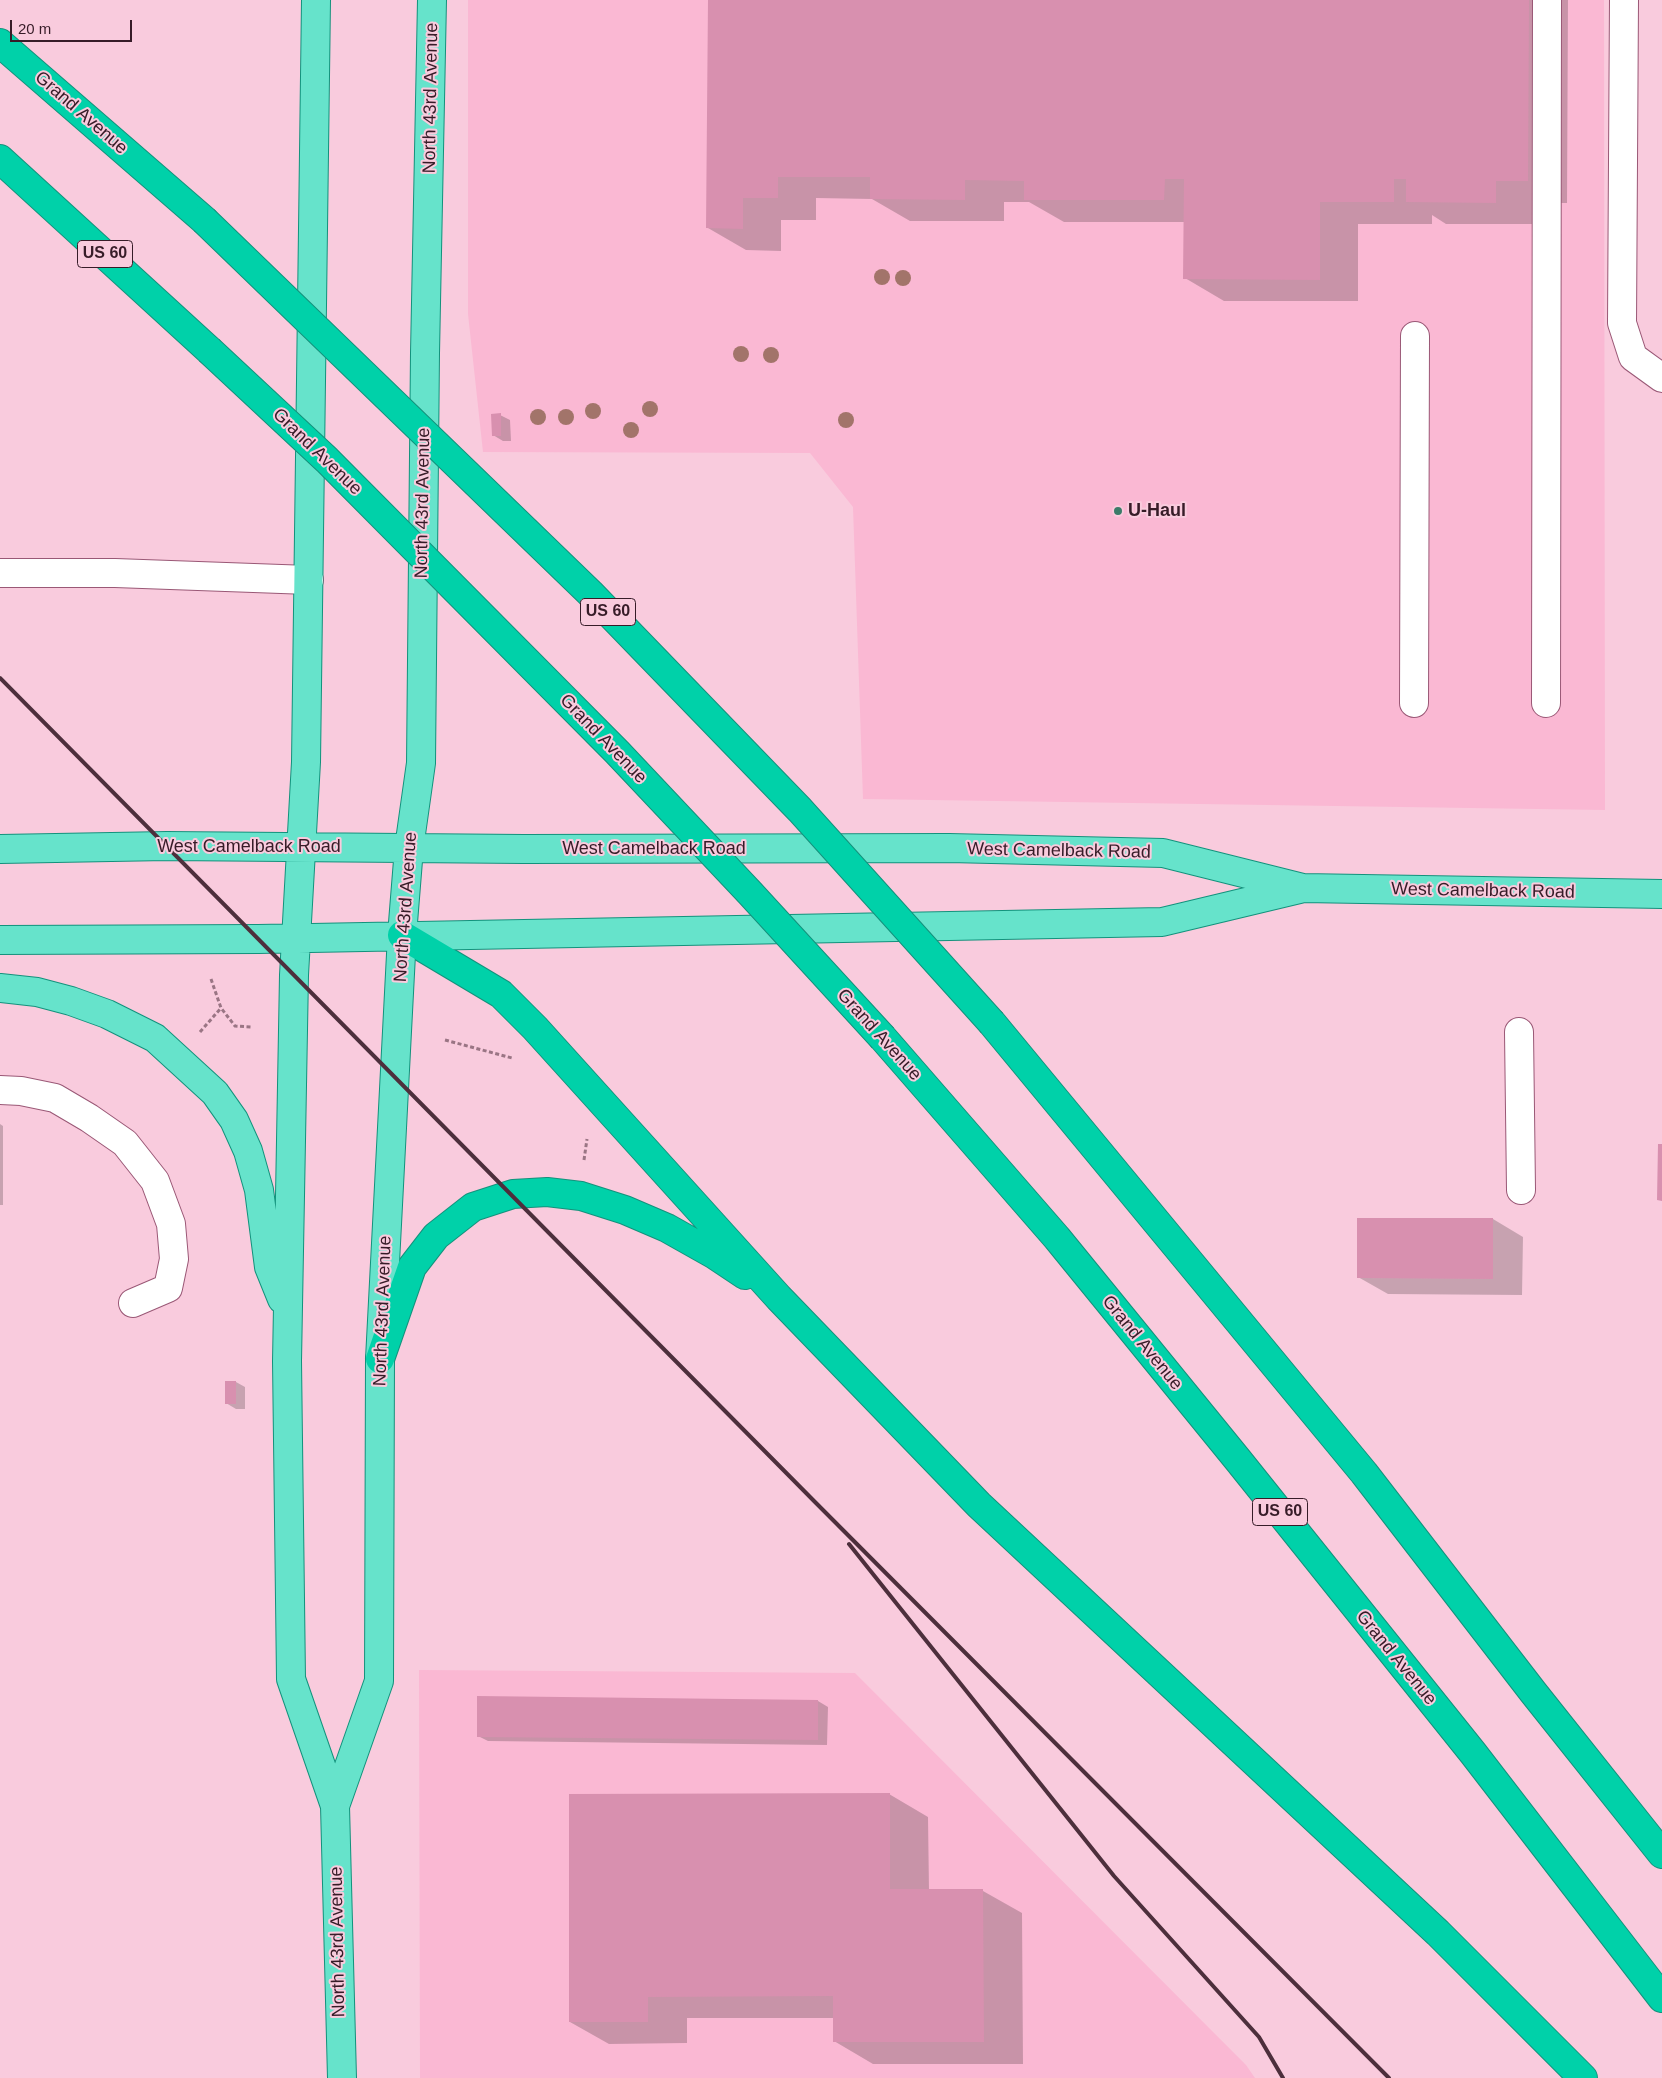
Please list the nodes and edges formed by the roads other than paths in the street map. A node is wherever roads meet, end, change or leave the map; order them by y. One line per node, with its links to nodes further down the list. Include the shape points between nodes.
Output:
1 (316, 0): 10 (main road, North 43rd Avenue)
2 (432, 0): 14 (main road, North 43rd Avenue, via 421,762)
3 (1547, 0): 11 (lane)
4 (1624, 0): 8 (lane, via 1622,323 1633,357)
5 (0, 44): 30 (highway, Grand Avenue / US 60, bridge, via 204,220 603,607 800,810 992,1023 1358,1465)
6 (0, 159): 31 (highway, Grand Avenue / US 60, bridge, via 328,460 617,752 883,1038 1057,1238 1238,1460 1473,1753)
7 (1416, 336): 12 (lane)
8 (1662, 378)
9 (1, 573): 10 (lane, via 116,573)
10 (309, 580): 13 (main road, North 43rd Avenue)
11 (1546, 702)
12 (1414, 703)
13 (302, 848): 14 (main road, West Camelback Road); 15 (main road, West Camelback Road); 19 (main road, North 43rd Avenue)
14 (409, 848): 16 (main road, West Camelback Road, via 949,848 1163,853); 18 (main road, North 43rd Avenue)
15 (0, 849)
16 (1304, 888): 17 (main road, West Camelback Road); 18 (main road, West Camelback Road, via 1162,922)
17 (1662, 894)
18 (402, 935): 19 (main road, West Camelback Road); 25 (highway, via 501,994 536,1028); 28 (main road, North 43rd Avenue)
19 (297, 936): 20 (main road, West Camelback Road); 27 (main road, North 43rd Avenue)
20 (0, 940)
21 (0, 988): 27 (main road, via 37,992 108,1014 155,1038 216,1093 234,1120 248,1151 259,1190 269,1267)
22 (1520, 1032): 24 (lane)
23 (0, 1090): 26 (lane, via 56,1098 125,1143 156,1181 172,1224 174,1259 168,1288)
24 (1521, 1190)
25 (779, 1298): 28 (highway, via 716,1255 625,1210 581,1196 548,1192 513,1194 473,1207 436,1236 412,1267); 33 (highway, via 979,1505 1430,1926)
26 (133, 1304)
27 (286, 1311): 29 (main road, North 43rd Avenue, via 291,1679)
28 (380, 1359): 29 (main road, North 43rd Avenue, via 380,1681)
29 (335, 1806): 32 (main road, North 43rd Avenue)
30 (1662, 1854)
31 (1662, 1998)
32 (342, 2078)
33 (1584, 2078)

